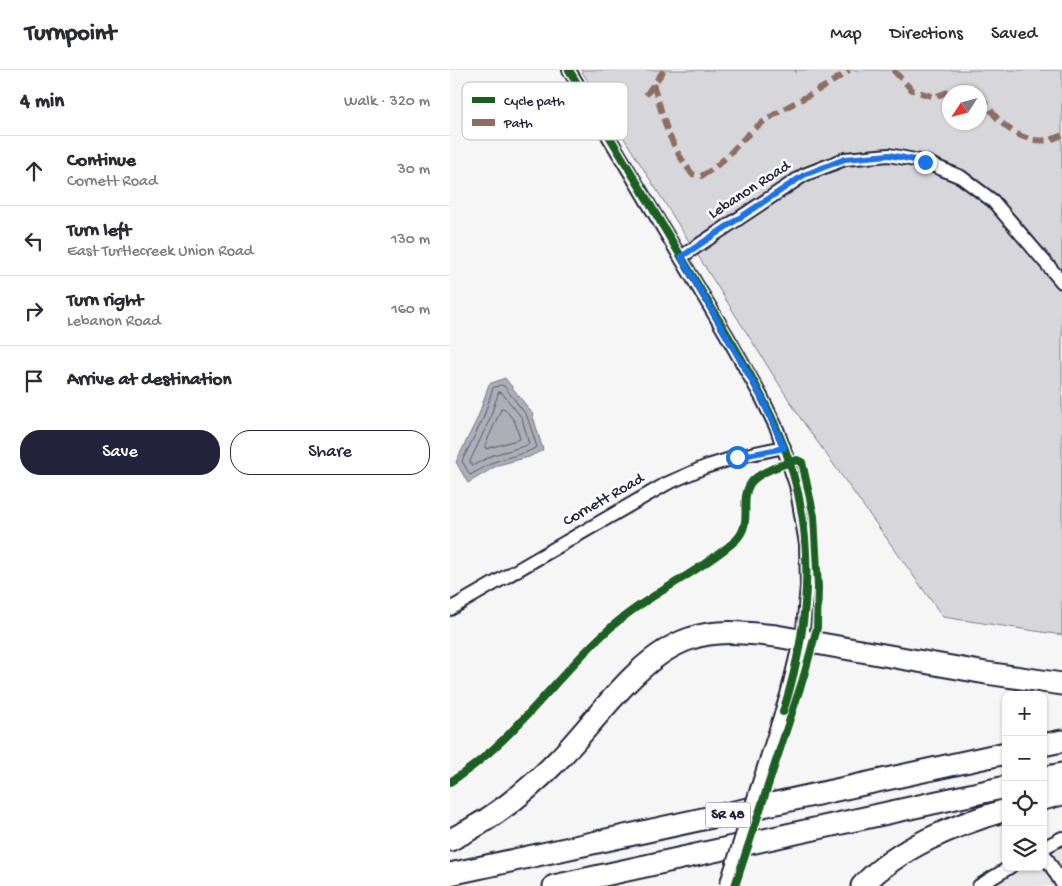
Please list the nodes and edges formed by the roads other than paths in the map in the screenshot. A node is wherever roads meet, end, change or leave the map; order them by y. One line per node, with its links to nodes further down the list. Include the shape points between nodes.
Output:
1 (569, 70): 2 (street)
2 (576, 82)
3 (611, 140): 4 (street)
4 (681, 257): 5 (street, Lebanon Road, via 804,175 845,159 889,155 925,162 961,177 993,201); 6 (street, via 762,398)
5 (1062, 282)
6 (784, 448): 7 (street, Cornett Road, via 737,457 666,484); 8 (street, via 798,493 806,544 807,586)
7 (450, 609)
8 (802, 641): 9 (highway); 20 (highway, via 742,632 716,633 675,644 640,669 536,782 488,819); 27 (street, bridge, via 789,695)
9 (1062, 684)
10 (1062, 741): 11 (highway)
11 (1047, 744)
12 (1002, 755): 24 (highway, SR 48)
13 (1062, 774): 14 (highway)
14 (1047, 777)
15 (1002, 788): 26 (highway, SR 48)
16 (1062, 794): 17 (highway)
17 (1047, 798)
18 (1002, 811): 28 (highway, via 962,825 908,850 886,864)
19 (1062, 838): 21 (street)
20 (450, 840)
21 (1047, 846)
22 (1047, 859): 25 (street)
23 (1003, 871): 29 (street)
24 (450, 874)
25 (1062, 884)
26 (554, 886)
27 (728, 886)
28 (862, 886)
29 (979, 886)

